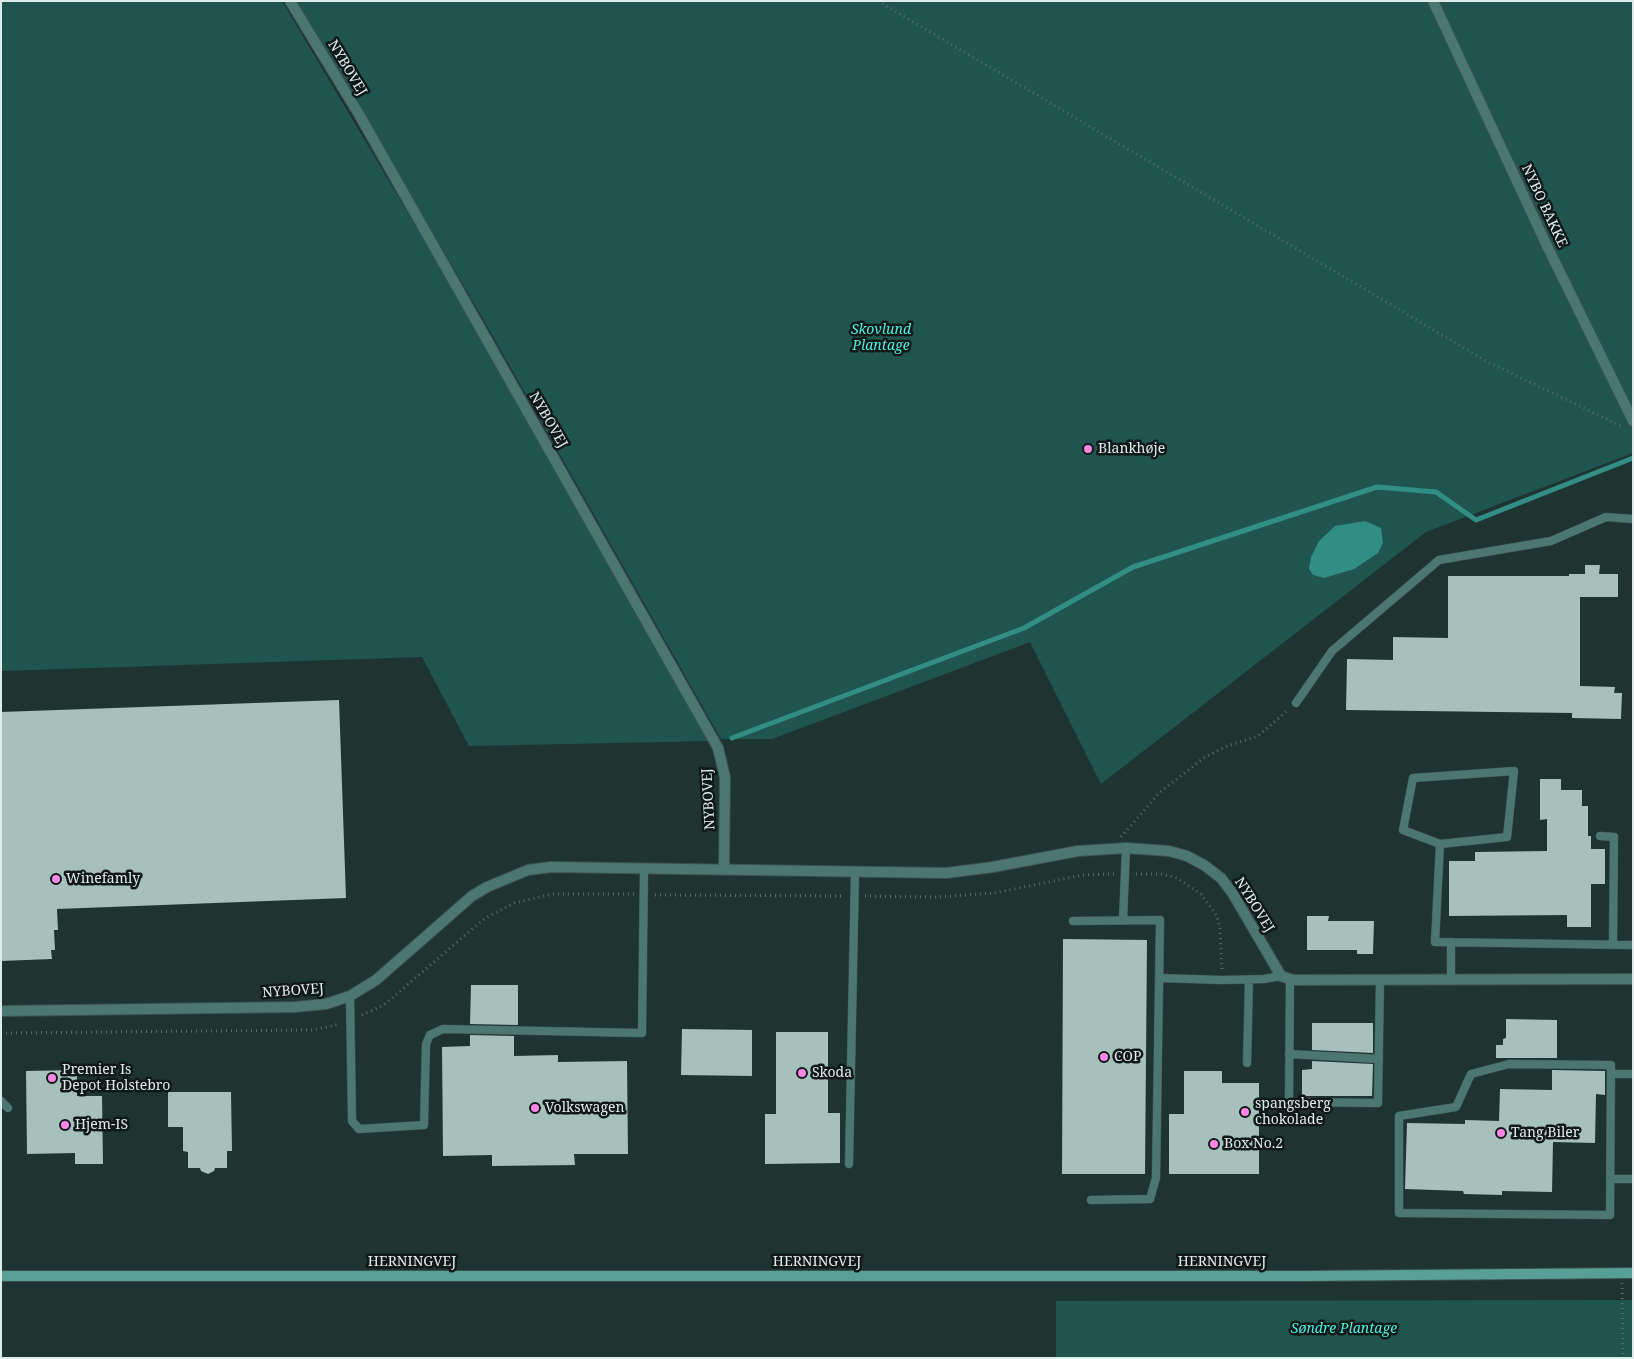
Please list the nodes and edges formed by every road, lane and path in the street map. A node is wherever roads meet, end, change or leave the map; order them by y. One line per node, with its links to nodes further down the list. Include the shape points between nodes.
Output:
1 (290, 1): 12 (street, NYBOVEJ, via 360,116 718,748 725,777)
2 (878, 1): 5 (path, via 1486,361)
3 (1433, 1): 4 (street, NYBO BAKKE)
4 (1633, 421)
5 (1624, 428)
6 (1633, 519): 7 (lane, via 1606,517 1551,541 1439,560 1332,652)
7 (1296, 703): 10 (path, via 1258,736 1205,757 1159,793 1122,834)
8 (1600, 836): 17 (lane, via 1614,837)
9 (1440, 844): 9 (lane, via 1507,837 1514,771 1413,778 1403,830); 16 (lane, via 1434,942)
10 (1121, 848): 13 (street, NYBOVEJ, via 946,873); 14 (lane); 20 (street, NYBOVEJ, via 1169,851 1204,865 1233,894)
11 (644, 869): 12 (street, NYBOVEJ); 25 (street, NYBOVEJ, via 551,867 528,870 487,887 457,908 389,970); 25 (lane, via 642,1033 443,1029 430,1034 426,1044 424,1125 359,1129 352,1120)
12 (724, 870): 13 (street, NYBOVEJ)
13 (855, 872): 34 (lane)
14 (1123, 920): 15 (lane); 19 (lane, via 1160,920)
15 (1073, 921)
16 (1451, 942): 17 (lane); 24 (lane)
17 (1613, 945): 18 (lane)
18 (1633, 945)
19 (1160, 978): 22 (lane); 37 (lane, via 1156,1178 1150,1199)
20 (1286, 978): 22 (lane); 23 (street); 27 (lane)
21 (1633, 979): 24 (street)
22 (1249, 980): 29 (lane)
23 (1380, 980): 24 (street); 28 (lane)
24 (1451, 980)
25 (350, 996): 26 (street, NYBOVEJ, via 326,1004 296,1007)
26 (1, 1011)
27 (1289, 1054): 28 (lane); 28 (lane, via 1289,1102 1378,1103)
28 (1379, 1059)
29 (1247, 1063)
30 (1611, 1074): 31 (lane); 35 (lane); 35 (lane, via 1611,1066 1509,1064 1471,1074 1456,1107 1399,1116 1398,1213 1610,1215)
31 (1633, 1074)
32 (1, 1101): 33 (lane)
33 (8, 1108)
34 (849, 1164)
35 (1610, 1179): 36 (lane)
36 (1633, 1179)
37 (1090, 1200)
38 (1628, 1273): 39 (main road, HERNINGVEJ); 40 (path)
39 (1, 1276)
40 (1623, 1358)

